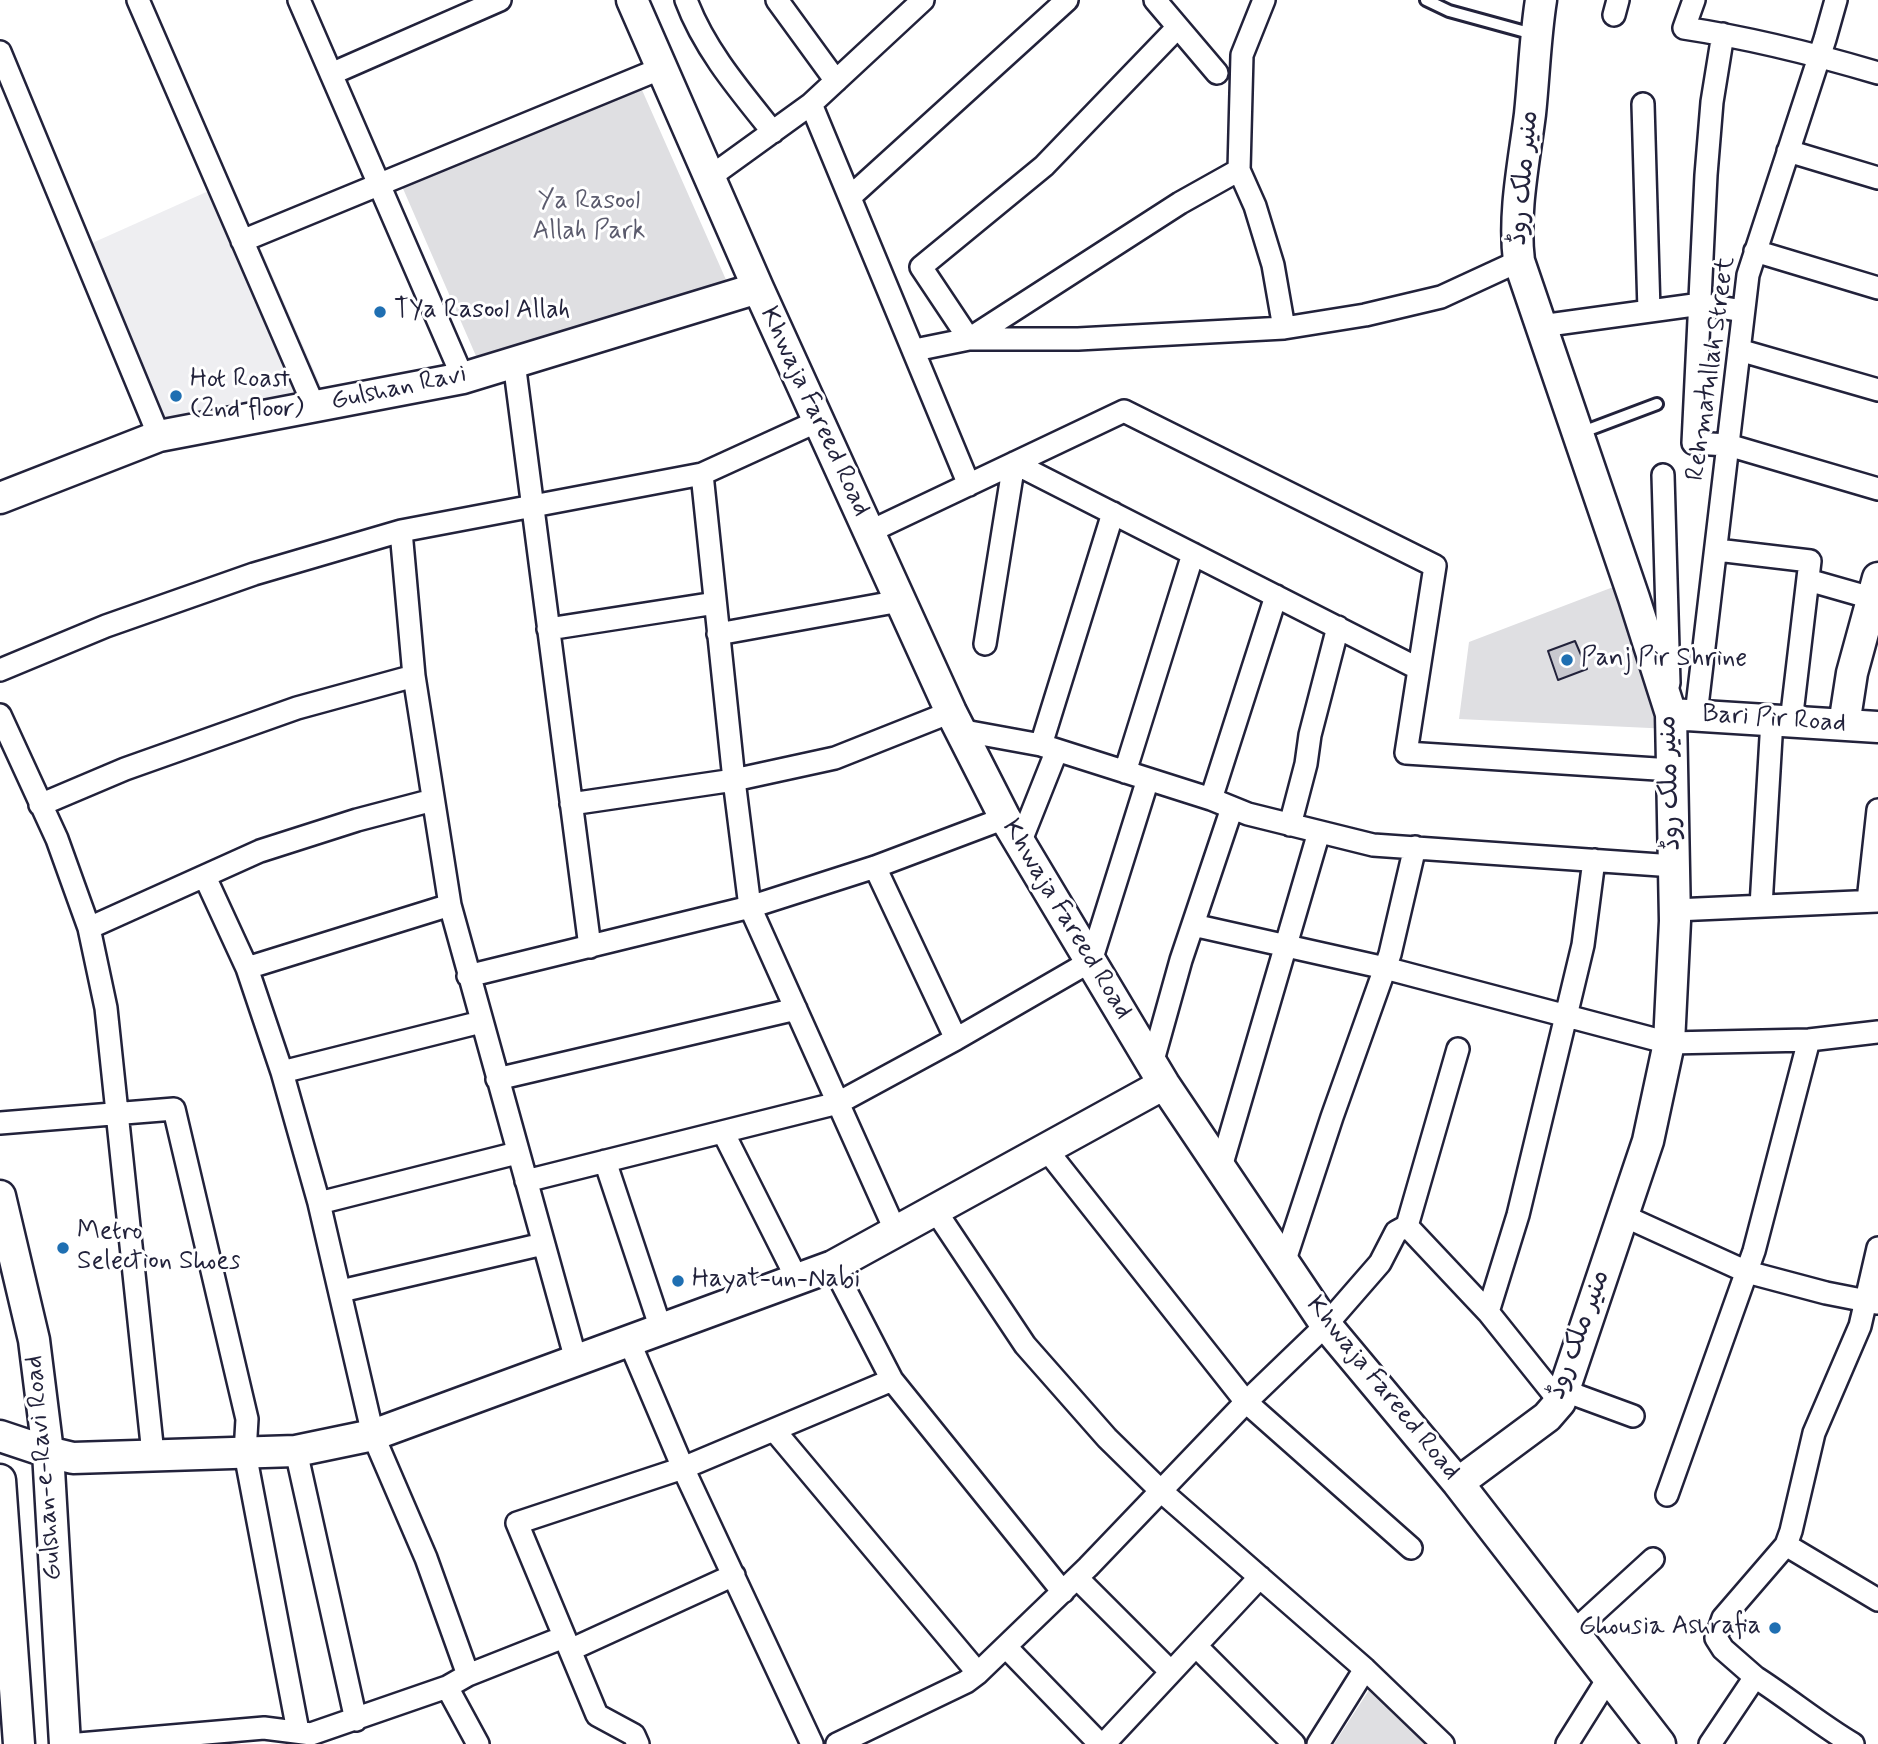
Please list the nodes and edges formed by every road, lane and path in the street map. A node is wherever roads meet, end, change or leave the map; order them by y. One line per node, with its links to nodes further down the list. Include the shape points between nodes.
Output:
1 (138, 0): 34 (street)
2 (299, 0): 23 (street)
3 (500, 0): 23 (street)
4 (632, 0): 20 (street, Khwaja Fareed Road)
5 (686, 0): 27 (street, via 704,38)
6 (776, 0): 24 (street)
7 (921, 0): 24 (street)
8 (1068, 0): 33 (street)
9 (1155, 0): 15 (street)
10 (1264, 0): 29 (street, via 1242,55)
11 (1426, 0): 16 (lane, via 1449,11)
12 (1541, 0): 16 (street, منیر ملک روڈ)
13 (1694, 0): 17 (street, via 1684,28)
14 (1836, 0): 19 (street, Rehmatullah Street)
15 (1177, 28): 21 (street); 44 (street, via 1044,166 920,267)
16 (1536, 34): 36 (street, منیر ملک روڈ, via 1516,235)
17 (1723, 34): 19 (street); 39 (street, via 1706,175)
18 (0, 52): 54 (street)
19 (1820, 55): 22 (street); 28 (street, Rehmatullah Street)
20 (662, 68): 30 (street, Khwaja Fareed Road); 32 (street)
21 (1217, 73)
22 (1878, 73)
23 (331, 74): 32 (street)
24 (836, 81): 25 (street)
25 (811, 104): 27 (street); 33 (street)
26 (1643, 104): 40 (street)
27 (772, 132): 30 (street)
28 (1788, 151): 31 (street); 35 (street, Rehmatullah Street)
29 (1239, 170): 43 (street, via 1273,265); 44 (street)
30 (710, 177): 37 (street, Khwaja Fareed Road)
31 (1878, 178)
32 (379, 186): 34 (street); 48 (street)
33 (850, 197): 45 (street)
34 (242, 241): 51 (street)
35 (1755, 251): 38 (street); 41 (street, Rehmatullah Street)
36 (1519, 261): 42 (street, منیر ملک روڈ); 43 (street, via 1441,297)
37 (758, 288): 47 (street, Gulshan Ravi); 52 (street, Khwaja Fareed Road)
38 (1878, 288)
39 (1701, 304): 40 (street); 41 (street); 55 (street, via 1693,443)
40 (1649, 311): 42 (street)
41 (1744, 311): 46 (street, Rehmatullah Street)
42 (1541, 326): 53 (street, منیر ملک روڈ)
43 (1284, 328): 44 (street, via 1078,339)
44 (968, 339): 45 (street)
45 (915, 351): 59 (street)
46 (1739, 351): 49 (street); 55 (street, Rehmatullah Street)
47 (514, 362): 48 (street, Gulshan Ravi); 62 (street)
48 (463, 377): 51 (street, Gulshan Ravi)
49 (1878, 390)
50 (1657, 404): 53 (lane)
51 (314, 406): 54 (street, Gulshan Ravi)
52 (818, 421): 57 (street); 65 (street, Khwaja Fareed Road)
53 (1578, 434): 80 (street, منیر ملک روڈ, via 1634,598)
54 (159, 436): 61 (street, Gulshan Ravi)
55 (1728, 445): 60 (street); 66 (street, Rehmatullah Street)
56 (1014, 463): 59 (street); 63 (street); 76 (street); 77 (street, via 1124,411 1435,566)
57 (702, 474): 62 (street); 72 (street)
58 (1663, 475): 80 (street)
59 (969, 485): 65 (street)
60 (1878, 489)
61 (0, 498)
62 (531, 507): 64 (street); 74 (street)
63 (1113, 513): 67 (street); 86 (street)
64 (401, 531): 78 (street, via 254,574 106,626); 79 (street)
65 (869, 532): 71 (street, Khwaja Fareed Road)
66 (1717, 550): 68 (street, via 1810,561); 80 (street, Rehmatullah Street)
67 (1193, 554): 70 (street); 88 (street)
68 (1808, 580): 69 (street); 83 (street)
69 (1876, 592): 84 (street, via 1852,673)
70 (1276, 596): 73 (street); 91 (street)
71 (900, 601): 75 (street); 82 (street, Khwaja Fareed Road)
72 (715, 603): 74 (street); 75 (street)
73 (1338, 627): 77 (street); 97 (street)
74 (548, 629): 93 (street)
75 (719, 634): 90 (street)
76 (985, 644)
77 (1419, 669): 87 (street, via 1406,753)
78 (0, 670)
79 (414, 676): 92 (street); 94 (street, via 297,708 125,769)
80 (1683, 714): 83 (street, Bari Pir Road); 87 (street, منیر ملک روڈ)
81 (0, 715): 94 (street)
82 (955, 721): 86 (street); 90 (street, via 835,758); 98 (street, Khwaja Fareed Road)
83 (1781, 721): 84 (street, Bari Pir Road); 107 (street)
84 (1844, 725): 85 (street, Bari Pir Road)
85 (1878, 727)
86 (1049, 748): 88 (street); 98 (street)
87 (1672, 770): 102 (street, منیر ملک روڈ)
88 (1125, 772): 89 (street)
89 (1148, 779): 91 (street); 114 (street)
90 (734, 780): 93 (street); 108 (street)
91 (1211, 799): 95 (street)
92 (433, 800): 104 (street, via 260,851); 106 (street)
93 (571, 804): 112 (street)
94 (40, 805): 111 (street)
95 (1232, 808): 97 (street); 110 (street)
96 (1878, 810): 105 (street)
97 (1290, 825): 99 (street)
98 (1012, 831): 103 (street); 114 (street, Khwaja Fareed Road)
99 (1319, 832): 100 (street, via 1373,845); 113 (street)
100 (1415, 847): 101 (street); 116 (street)
101 (1594, 860): 102 (street); 119 (street, via 1583,945)
102 (1674, 866): 109 (street, منیر ملک روڈ)
103 (875, 867): 108 (street); 122 (street)
104 (205, 877): 111 (street); 115 (street)
105 (1873, 901): 107 (street)
106 (450, 905): 115 (street); 117 (street)
107 (1761, 906): 109 (street)
108 (750, 907): 112 (street); 118 (street)
109 (1675, 910): 124 (street, منیر ملک روڈ)
110 (1193, 925): 113 (street); 127 (street)
111 (89, 928): 130 (street, via 106,1009)
112 (590, 947): 117 (street)
113 (1286, 947): 116 (street); 136 (street)
114 (1091, 961): 122 (street); 127 (street, Khwaja Fareed Road)
115 (247, 968): 126 (street)
116 (1385, 968): 119 (street); 146 (street)
117 (468, 976): 120 (street)
118 (796, 1009): 128 (street); 129 (street)
119 (1566, 1016): 124 (street); 152 (street, via 1518,1215)
120 (481, 1022): 126 (street); 128 (street)
121 (1878, 1032): 123 (street)
122 (956, 1039): 129 (street)
123 (1809, 1040): 124 (street); 148 (street)
124 (1670, 1043): 141 (street, منیر ملک روڈ, via 1648,1141)
125 (1458, 1049): 142 (street)
126 (282, 1072): 139 (street)
127 (1158, 1074): 133 (street); 136 (street, Khwaja Fareed Road)
128 (497, 1079): 134 (street)
129 (838, 1103): 132 (street); 143 (street)
130 (117, 1114): 131 (street); 166 (street, via 174,1109 247,1419); 167 (street)
131 (0, 1123)
132 (723, 1132): 135 (street); 149 (street)
133 (1046, 1149): 140 (street); 159 (street)
134 (517, 1153): 137 (street); 139 (street)
135 (606, 1161): 137 (street); 154 (street)
136 (1221, 1167): 146 (street, Khwaja Fareed Road)
137 (526, 1181): 144 (street)
138 (0, 1196): 165 (street, Gulshan-e-Ravi Road, via 34,1340)
139 (319, 1203): 150 (street)
140 (935, 1210): 143 (street); 171 (street, via 1025,1345 1107,1438)
141 (1622, 1215): 148 (street); 158 (street, منیر ملک روڈ)
142 (1407, 1226): 152 (street); 153 (street, via 1396,1233 1380,1263)
143 (896, 1232): 147 (street)
144 (543, 1244): 150 (street); 156 (street)
145 (1878, 1248): 151 (street)
146 (1284, 1263): 153 (street, Khwaja Fareed Road)
147 (833, 1266): 149 (street); 157 (street)
148 (1747, 1272): 151 (street); 172 (street)
149 (798, 1281): 154 (street)
150 (341, 1291): 162 (street)
151 (1872, 1303): 173 (street, via 1814,1433)
152 (1488, 1312): 158 (street)
153 (1326, 1325): 159 (street); 170 (street, Khwaja Fareed Road)
154 (661, 1329): 155 (street)
155 (629, 1341): 156 (street); 168 (street)
156 (576, 1360): 162 (street)
157 (892, 1380): 161 (street); 178 (street)
158 (1562, 1396): 160 (street); 170 (street, منیر ملک روڈ, via 1547,1418)
159 (1246, 1402): 171 (street); 174 (street)
160 (1633, 1416)
161 (774, 1430): 168 (street); 186 (street)
162 (373, 1435): 164 (street); 187 (street, via 426,1558)
163 (0, 1436): 165 (street)
164 (296, 1451): 166 (street); 191 (street)
165 (48, 1452): 167 (street, via 73,1458); 195 (street, Gulshan-e-Ravi Road)
166 (245, 1453): 167 (street); 193 (street)
167 (153, 1454)
168 (683, 1468): 176 (street); 181 (street, via 517,1523)
169 (0, 1480): 194 (street, Gulshan-e-Ravi Road)
170 (1458, 1483): 180 (street, Khwaja Fareed Road)
171 (1161, 1490): 177 (street); 178 (street)
172 (1667, 1495)
173 (1786, 1545): 179 (street); 189 (street, via 1723,1618 1716,1637)
174 (1411, 1548)
175 (1653, 1559): 180 (street)
176 (734, 1575): 181 (street); 199 (street)
177 (1260, 1577): 182 (street); 184 (street)
178 (1070, 1585): 183 (street); 185 (street)
179 (1878, 1600)
180 (1573, 1632): 188 (street, Khwaja Fareed Road)
181 (567, 1644): 187 (street); 198 (street, via 597,1715 634,1735)
182 (1196, 1646): 185 (street); 202 (street)
183 (1006, 1647): 186 (street); 201 (street)
184 (1365, 1669): 203 (street); 204 (street)
185 (1171, 1672): 201 (street)
186 (978, 1674): 200 (street)
187 (468, 1675): 190 (street)
188 (1609, 1677): 205 (street); 206 (street, Khwaja Fareed Road)
189 (1755, 1677): 207 (street); 208 (street)
190 (447, 1687): 191 (street); 197 (street)
191 (356, 1720): 193 (street)
192 (264, 1736): 193 (street); 196 (street)
193 (308, 1737)
194 (19, 1744)
195 (65, 1744)
196 (79, 1744)
197 (478, 1744)
198 (638, 1744)
199 (812, 1744)
200 (836, 1744)
201 (1102, 1744)
202 (1294, 1744)
203 (1318, 1744)
204 (1443, 1744)
205 (1567, 1744)
206 (1660, 1744)
207 (1710, 1744)
208 (1853, 1744)

